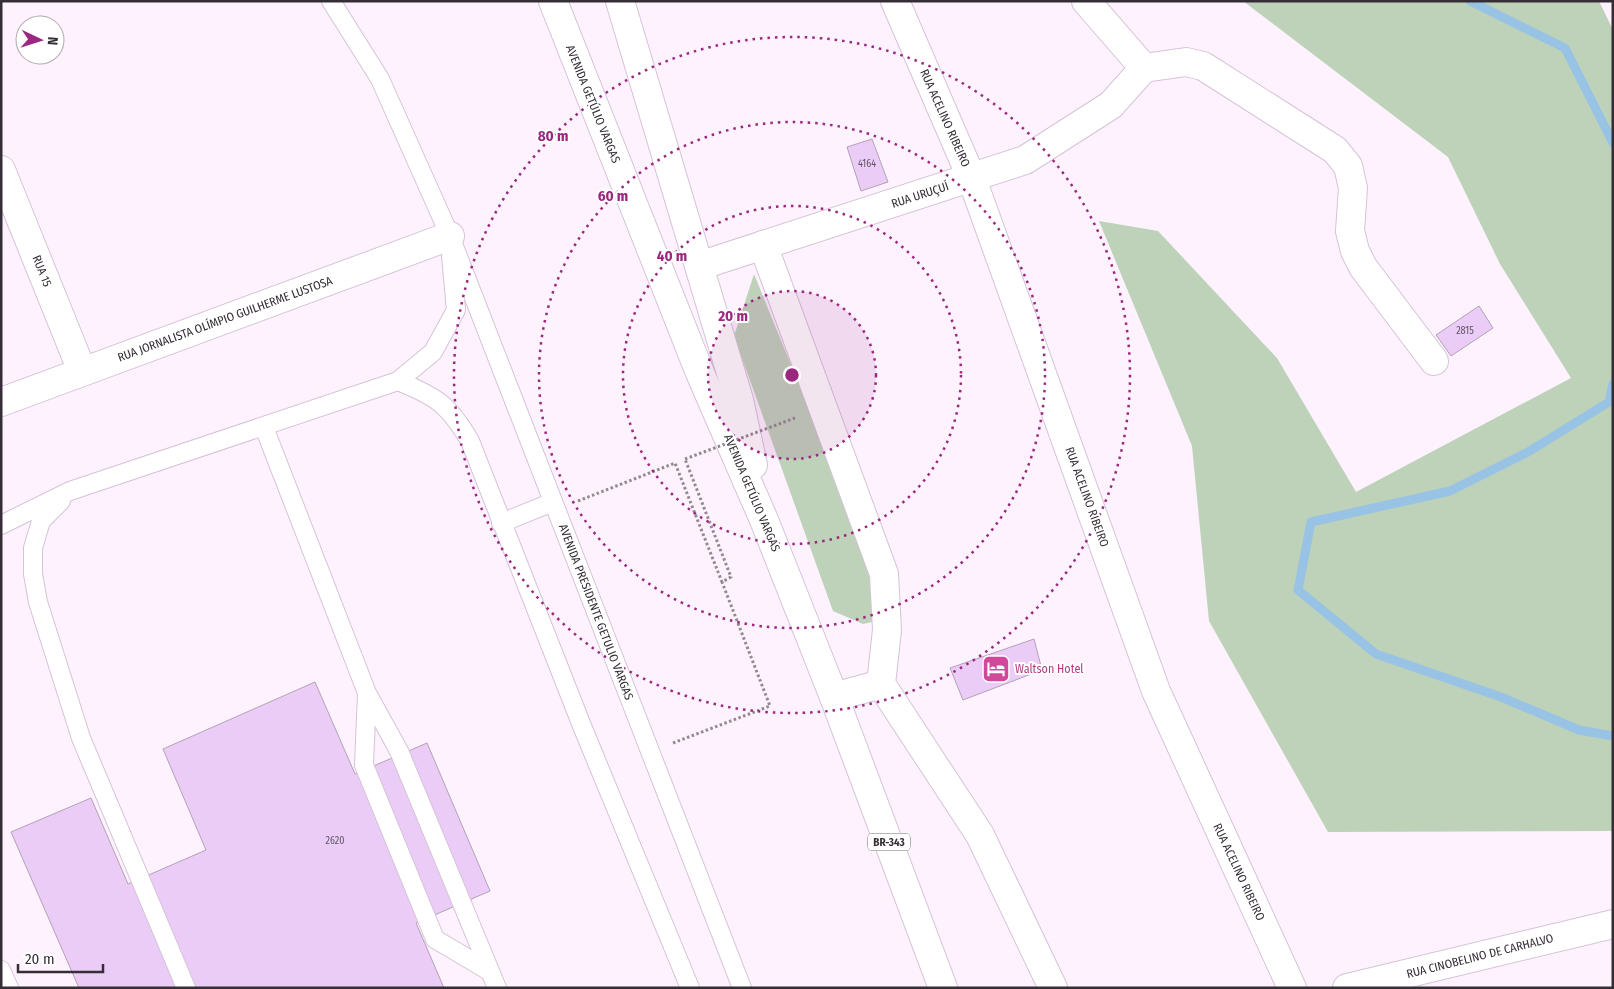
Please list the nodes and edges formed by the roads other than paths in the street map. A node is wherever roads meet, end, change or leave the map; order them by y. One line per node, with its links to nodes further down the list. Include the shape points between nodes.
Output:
1 (331, 1): 9 (lane, AVENIDA PRESIDENTE GETULIO VARGAS, via 380,79)
2 (552, 1): 19 (main road, AVENIDA GETÚLIO VARGAS / BR-343, via 700,373)
3 (620, 1): 11 (main road)
4 (895, 1): 8 (main road, RUA ACELINO RIBEIRO)
5 (1086, 1): 6 (main road)
6 (1144, 68): 8 (main road, RUA URUÇUÍ, via 1111,105 1025,160); 12 (main road, via 1186,62 1203,66 1335,150 1348,166 1354,188 1350,231 1355,251)
7 (1, 170): 13 (main road, RUA 15)
8 (972, 179): 10 (main road, RUA URUÇUÍ); 35 (main road, RUA ACELINO RIBEIRO, via 1156,691)
9 (450, 236): 13 (main road, RUA JORNALISTA OLÍMPIO GUILHERME LUSTOSA); 14 (lane, via 456,310 433,352); 18 (lane, AVENIDA PRESIDENTE GETULIO VARGAS)
10 (763, 245): 11 (main road, RUA URUÇUÍ); 22 (main road, via 884,574 887,630)
11 (699, 266): 19 (main road, via 739,400)
12 (1434, 361)
13 (82, 371): 15 (main road, RUA JORNALISTA OLÍMPIO GUILHERME LUSTOSA)
14 (398, 381): 16 (lane); 20 (lane, via 429,394 455,416 470,441)
15 (1, 402)
16 (264, 426): 17 (lane); 23 (lane)
17 (70, 491): 21 (lane); 29 (lane, via 41,521 33,548 32,574 38,602 81,738)
18 (553, 502): 20 (lane); 32 (lane, AVENIDA PRESIDENTE GETULIO VARGAS)
19 (764, 520): 24 (main road, AVENIDA GETÚLIO VARGAS / BR-343)
20 (501, 523): 31 (lane)
21 (1, 525)
22 (881, 684): 24 (main road); 34 (main road, via 980,835)
23 (367, 693): 27 (lane, via 399,751); 27 (lane, via 364,765 435,939)
24 (834, 697): 33 (main road, AVENIDA GETÚLIO VARGAS / BR-343)
25 (1613, 924): 36 (main road, RUA CINOBELINO DE CARHALVO)
26 (1, 970): 28 (lane)
27 (489, 971): 30 (lane)
28 (9, 988)
29 (186, 988)
30 (496, 988)
31 (690, 988)
32 (742, 988)
33 (943, 988)
34 (1053, 988)
35 (1292, 988)
36 (1347, 988)

